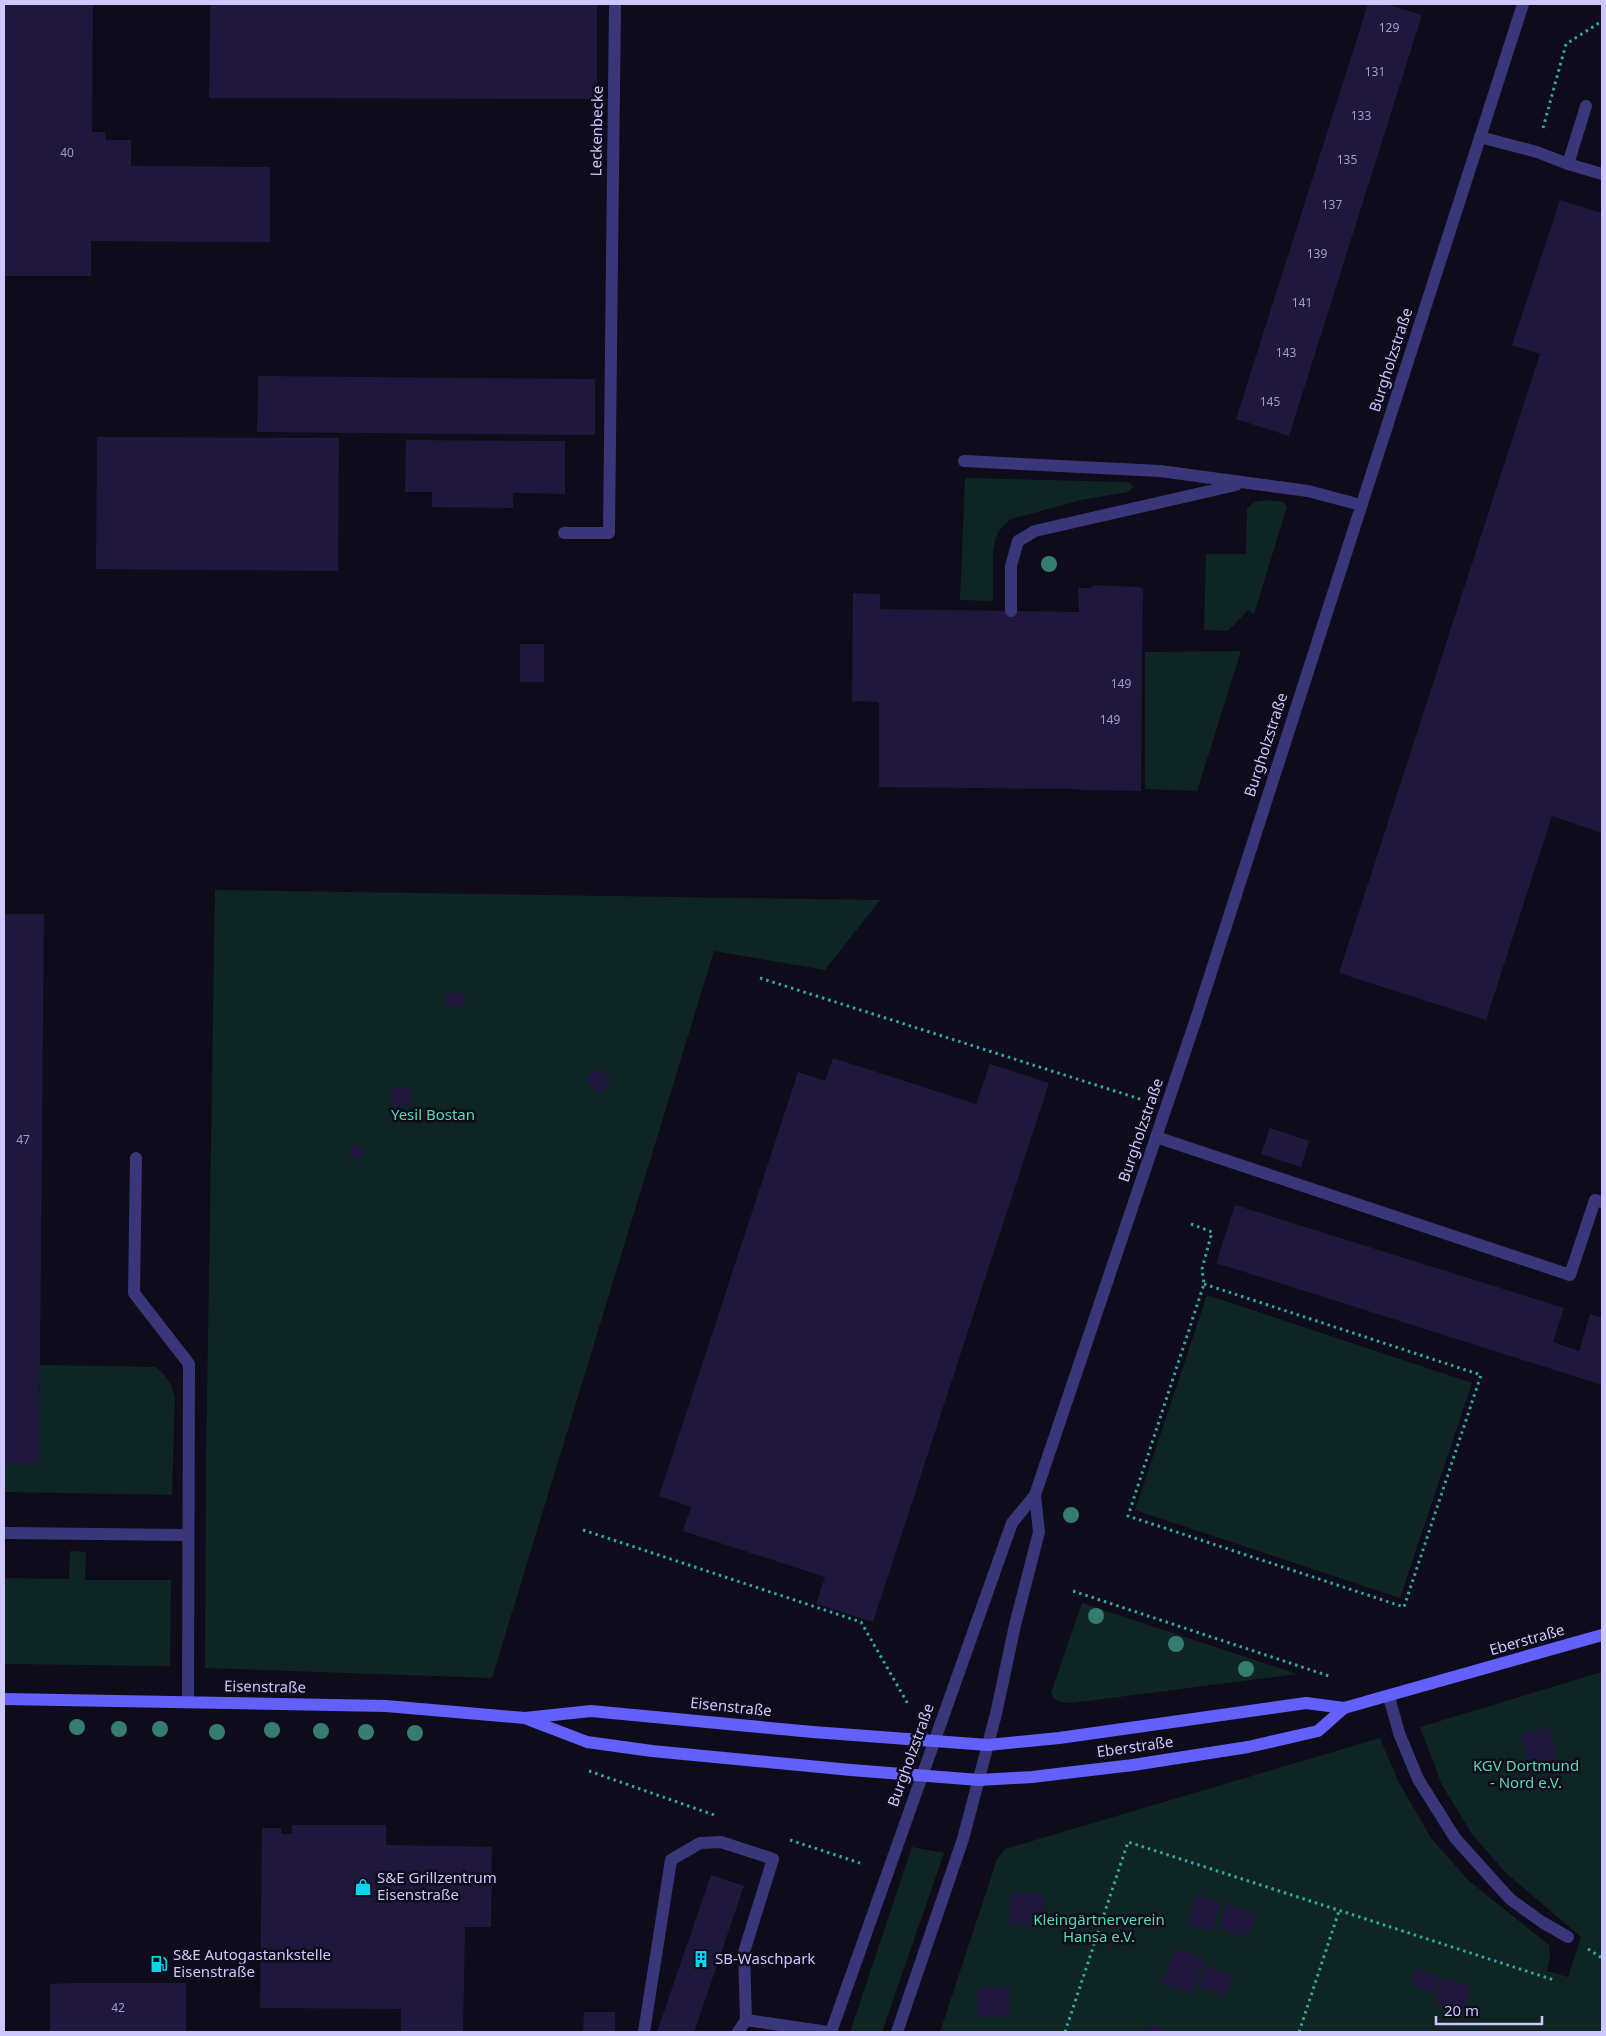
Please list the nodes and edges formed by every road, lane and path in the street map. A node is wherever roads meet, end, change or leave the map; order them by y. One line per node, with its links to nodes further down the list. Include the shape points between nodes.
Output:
1 (615, 4): 12 (street, Leckenbecke, via 609,533)
2 (1523, 4): 5 (street, Burgholzstraße)
3 (1602, 21): 6 (path, via 1566,44)
4 (1586, 106): 7 (street)
5 (1480, 137): 6 (street); 11 (street, Burgholzstraße)
6 (1537, 152): 7 (street)
7 (1568, 164): 8 (street)
8 (1602, 174)
9 (964, 461): 10 (street, via 1160,471)
10 (1246, 483): 11 (street, via 1308,491); 13 (street, via 1035,531 1018,541 1011,566)
11 (1361, 505): 15 (street, Burgholzstraße)
12 (564, 533)
13 (1011, 611)
14 (760, 978): 15 (path)
15 (1165, 1108): 16 (street, Burgholzstraße)
16 (1156, 1137): 18 (street, via 1570,1275 1595,1200); 21 (street, Burgholzstraße)
17 (136, 1158): 24 (street, via 134,1293 188,1364)
18 (1602, 1202)
19 (1192, 1224): 20 (path, via 1212,1232 1202,1269)
20 (1204, 1284): 20 (path, via 1128,1516 1404,1607 1481,1375)
21 (1034, 1495): 34 (street, Burgholzstraße, via 1012,1524); 35 (street, Burgholzstraße, via 1039,1532)
22 (583, 1530): 31 (path, via 862,1622)
23 (4, 1533): 24 (street)
24 (188, 1535): 30 (street)
25 (1073, 1592): 27 (path)
26 (1602, 1635): 28 (street, Eberstraße)
27 (1332, 1678)
28 (1388, 1697): 32 (street, Eberstraße); 39 (street, via 1418,1779 1455,1838 1510,1900)
29 (4, 1699): 30 (street, Eisenstraße)
30 (188, 1702): 33 (street, Eisenstraße, via 386,1706)
31 (908, 1704)
32 (1344, 1708): 35 (street, Eberstraße, via 1306,1704); 37 (street, Eberstraße, via 1318,1731 1248,1747 1032,1777)
33 (525, 1718): 34 (street, Eisenstraße, via 591,1711); 36 (street, Eisenstraße, via 587,1742)
34 (933, 1740): 35 (street, Eberstraße); 36 (street, Burgholzstraße)
35 (988, 1745): 37 (street, Burgholzstraße)
36 (921, 1776): 37 (street, Eberstraße); 44 (street, Burgholzstraße)
37 (979, 1780): 45 (street, Burgholzstraße, via 957,1857)
38 (1339, 1911): 40 (path); 46 (path, via 1128,1842); 47 (path)
39 (1568, 1936)
40 (1554, 1980)
41 (746, 2020): 42 (street, via 744,1952 773,1859 720,1842 700,1843 671,1860); 43 (street); 44 (street)
42 (644, 2032)
43 (738, 2032)
44 (829, 2032)
45 (897, 2032)
46 (1065, 2032)
47 (1299, 2032)

